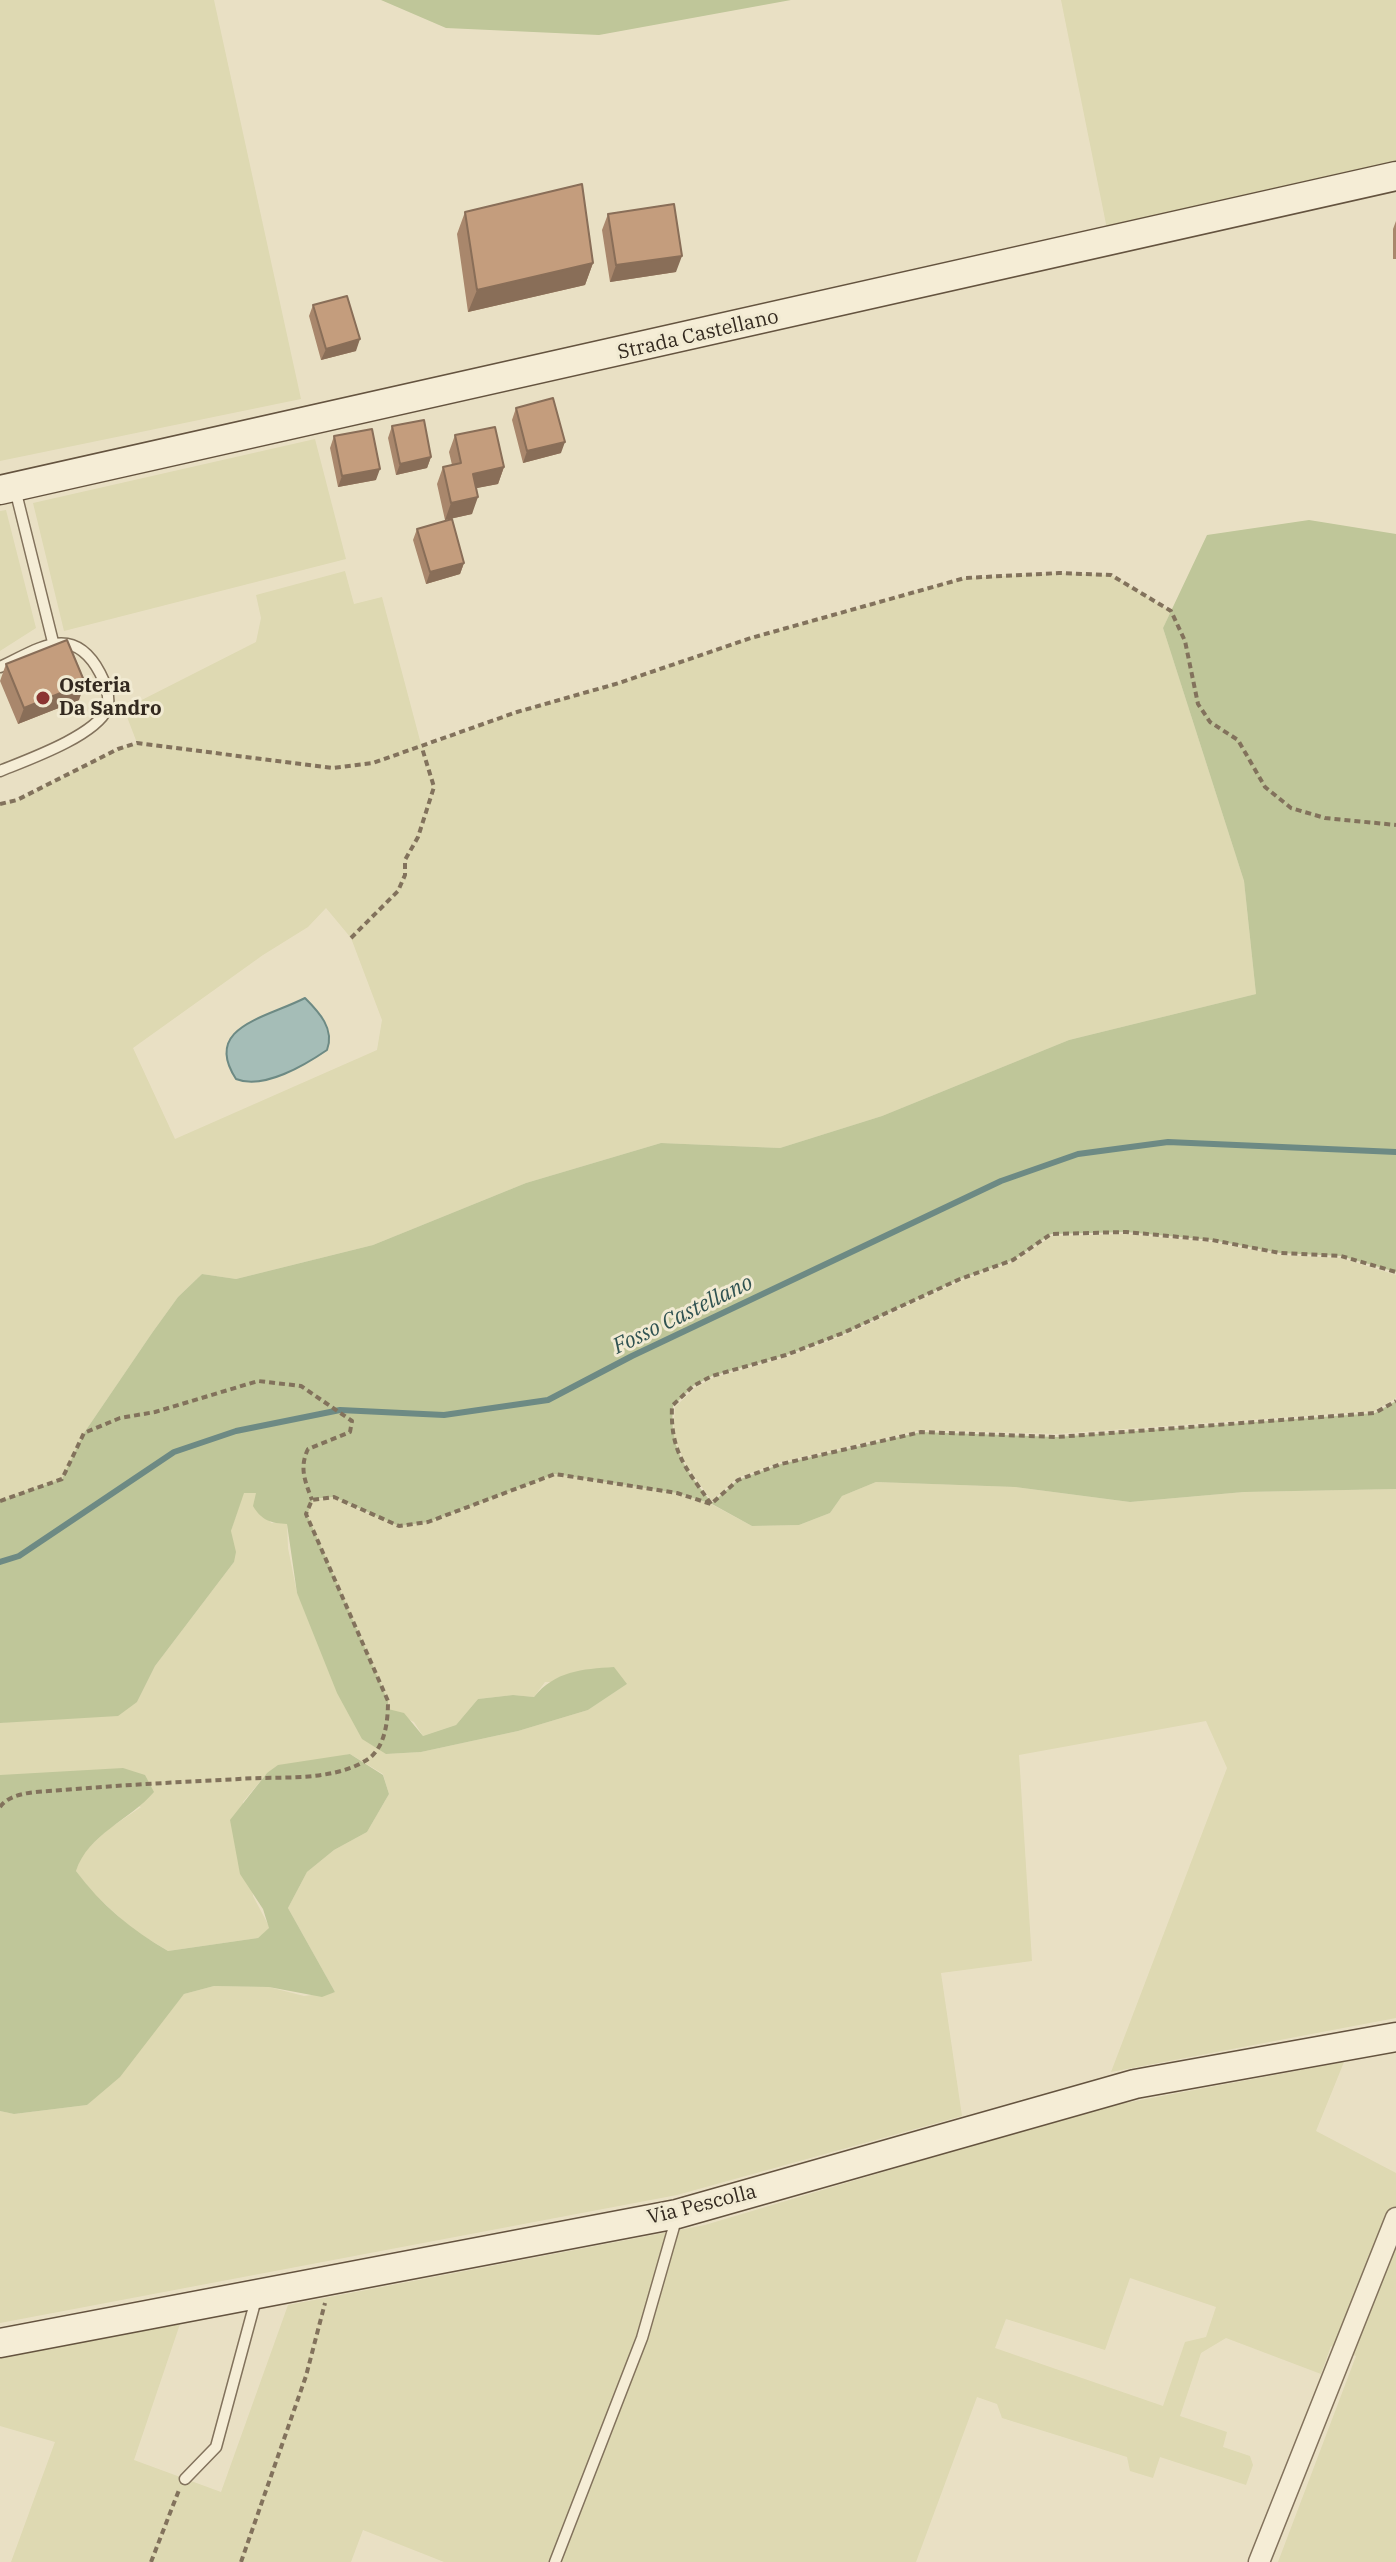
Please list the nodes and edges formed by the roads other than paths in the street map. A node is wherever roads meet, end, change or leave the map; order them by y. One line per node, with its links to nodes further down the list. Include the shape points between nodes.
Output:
1 (1396, 176): 2 (street, Strada Castellano)
2 (7, 488): 3 (lane)
3 (53, 642): 4 (lane); 5 (lane, via 73,644 92,657 104,680 107,708 98,721 49,751)
4 (0, 667)
5 (0, 771)
6 (1396, 2037): 7 (street, Via Pescolla, via 1135,2084)
7 (677, 2214): 9 (street, Via Pescolla); 12 (lane, via 642,2338)
8 (1396, 2218): 13 (street)
9 (258, 2291): 10 (street, Via Pescolla); 11 (lane, via 216,2447)
10 (0, 2343)
11 (185, 2479)
12 (555, 2562)
13 (1259, 2562)

